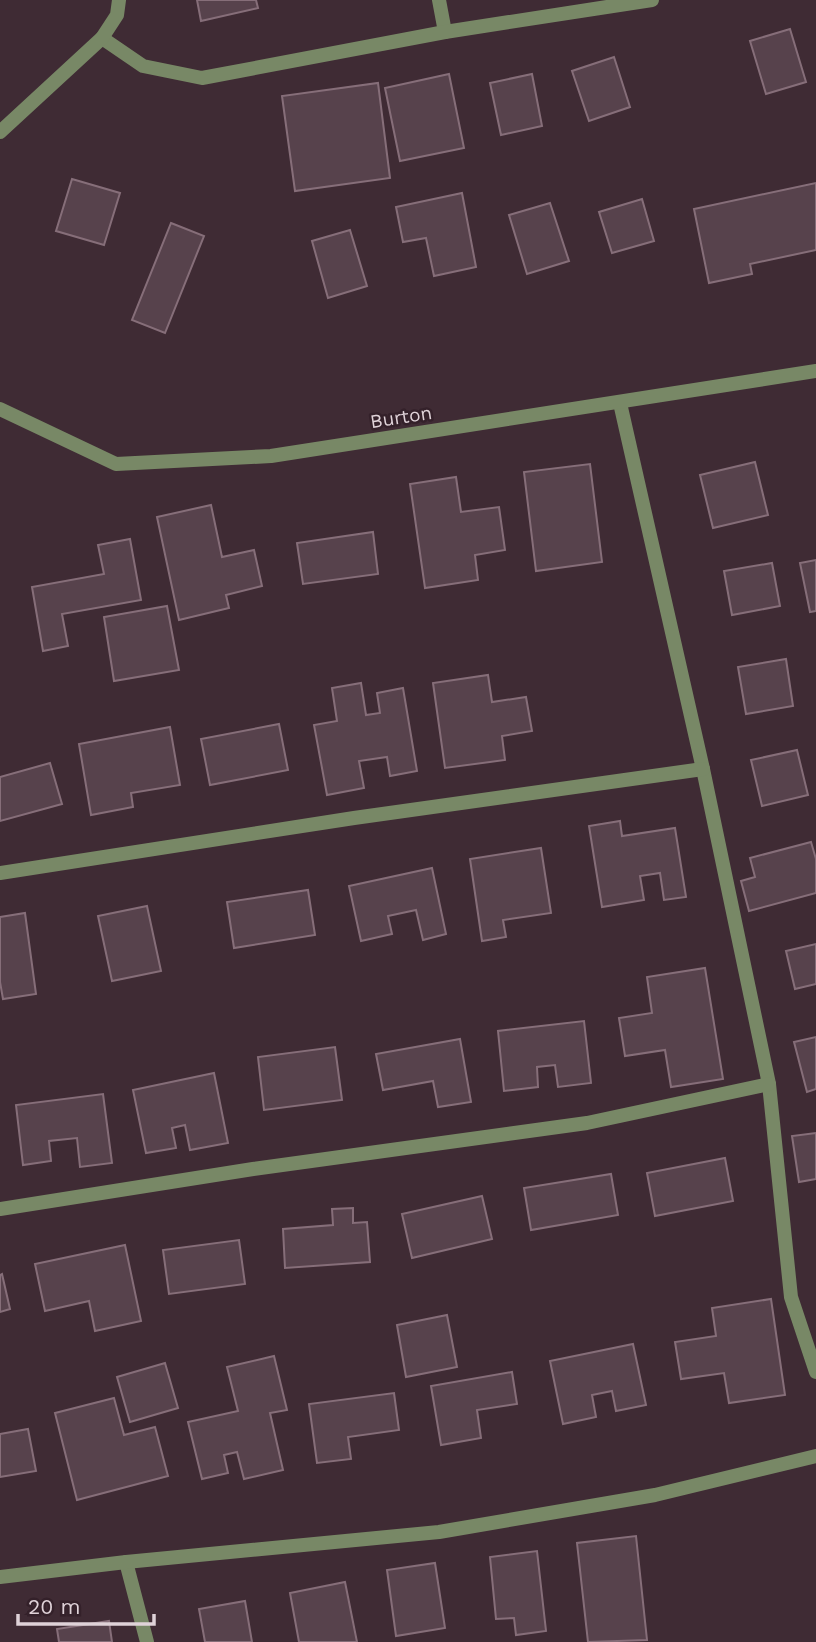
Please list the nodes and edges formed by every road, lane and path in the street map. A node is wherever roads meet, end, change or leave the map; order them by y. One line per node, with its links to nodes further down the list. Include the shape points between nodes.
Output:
1 (119, 0): 5 (street, via 117,15)
2 (439, 0): 4 (street)
3 (652, 0): 4 (street)
4 (445, 32): 5 (street, via 202,78 143,66)
5 (102, 38): 6 (street)
6 (0, 132)
7 (816, 370): 8 (street, Burton)
8 (620, 403): 9 (street, Burton, via 271,456 116,464); 10 (street)
9 (0, 409)
10 (703, 769): 11 (street); 12 (street)
11 (0, 873)
12 (769, 1084): 13 (street, via 587,1123); 14 (street, via 791,1297)
13 (0, 1209)
14 (816, 1371)
15 (816, 1456): 16 (street, via 655,1495 439,1532)
16 (125, 1562): 17 (street); 18 (street)
17 (0, 1577)
18 (147, 1642)

